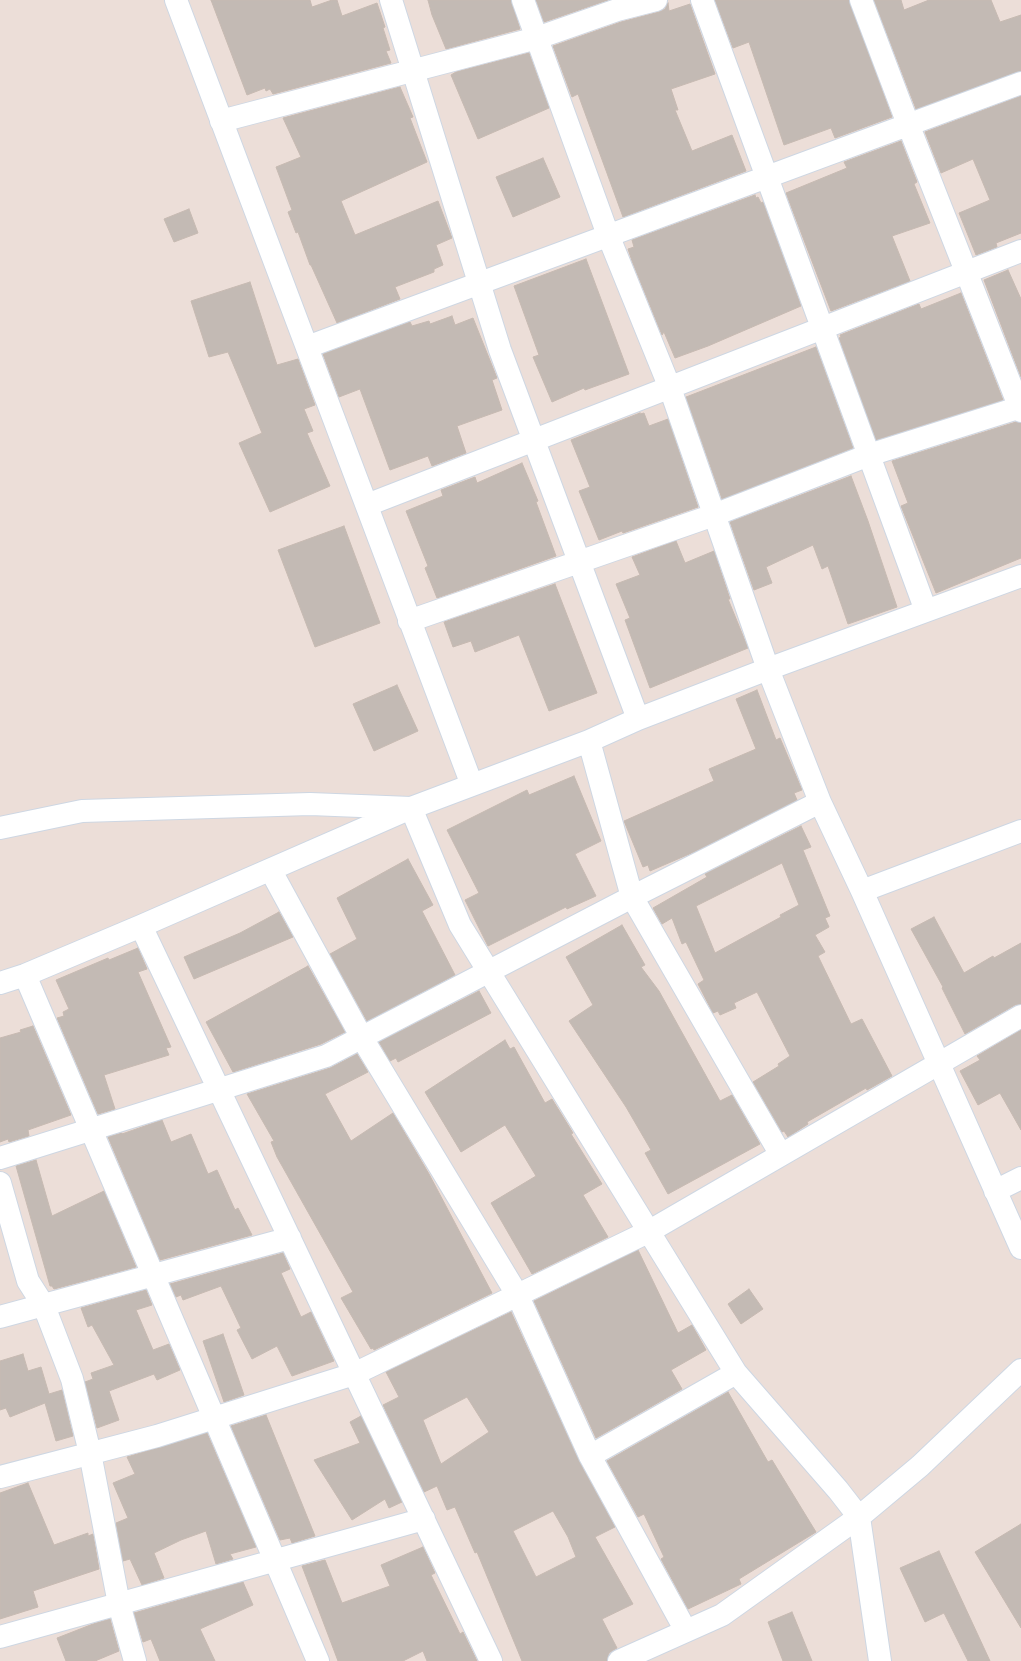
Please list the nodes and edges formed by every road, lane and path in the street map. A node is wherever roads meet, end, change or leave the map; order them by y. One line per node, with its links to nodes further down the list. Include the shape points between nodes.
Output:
1 (176, 0): 10 (street)
2 (391, 0): 8 (street)
3 (523, 0): 7 (street)
4 (656, 0): 7 (street, via 617,10)
5 (702, 0): 12 (street)
6 (861, 0): 11 (street)
7 (537, 38): 8 (street); 13 (street)
8 (413, 70): 10 (street); 16 (street)
9 (1021, 83): 11 (street)
10 (221, 121): 18 (street)
11 (908, 124): 12 (street); 15 (street)
12 (768, 177): 13 (street); 17 (street)
13 (608, 235): 16 (street); 19 (street)
14 (1021, 251): 15 (street)
15 (966, 272): 17 (street); 20 (street)
16 (479, 283): 18 (street); 21 (street, via 500,350)
17 (823, 328): 19 (street); 22 (street)
18 (307, 347): 23 (street)
19 (670, 388): 21 (street); 24 (street)
20 (1021, 409): 22 (street)
21 (534, 440): 23 (street); 25 (street)
22 (870, 455): 24 (street); 27 (street)
23 (367, 505): 28 (street)
24 (714, 515): 25 (street); 29 (street)
25 (579, 561): 28 (street); 30 (street)
26 (1021, 576): 27 (street)
27 (926, 612): 29 (street)
28 (409, 621): 32 (street)
29 (768, 669): 30 (street); 33 (street)
30 (638, 719): 31 (street)
31 (589, 741): 32 (street); 39 (street)
32 (472, 785): 34 (street)
33 (820, 802): 38 (street); 39 (street)
34 (411, 808): 35 (street, via 310,804 82,811); 37 (street); 41 (street, via 460,925)
35 (0, 828)
36 (1021, 831): 38 (street)
37 (271, 871): 40 (street); 45 (street)
38 (862, 891): 46 (street)
39 (632, 897): 41 (street); 49 (street)
40 (141, 926): 42 (street); 47 (street)
41 (489, 972): 45 (street); 54 (street)
42 (25, 975): 43 (street); 48 (street)
43 (0, 983)
44 (1021, 1016): 46 (street)
45 (362, 1038): 47 (street, via 326,1056); 58 (street)
46 (939, 1064): 49 (street); 53 (street)
47 (219, 1090): 48 (street); 55 (street)
48 (91, 1129): 50 (street); 57 (street)
49 (781, 1155): 54 (street)
50 (0, 1158)
51 (1021, 1178): 53 (street)
52 (0, 1183): 59 (street, via 28,1281)
53 (995, 1191): 56 (street)
54 (648, 1232): 58 (street); 62 (street)
55 (290, 1238): 57 (street); 63 (street)
56 (1021, 1248)
57 (154, 1275): 59 (street); 64 (street)
58 (518, 1296): 63 (street); 66 (street)
59 (44, 1306): 60 (street); 65 (street, via 72,1379)
60 (0, 1317)
61 (1021, 1370): 68 (street, via 920,1466)
62 (736, 1373): 66 (street); 68 (street, via 838,1490)
63 (354, 1374): 64 (street); 69 (street)
64 (215, 1418): 65 (street); 70 (street)
65 (90, 1453): 67 (street); 71 (street)
66 (590, 1456): 72 (street)
67 (0, 1477)
68 (858, 1517): 72 (street, via 722,1615); 78 (street)
69 (424, 1519): 70 (street); 76 (street)
70 (276, 1561): 71 (street); 75 (street)
71 (119, 1604): 73 (street); 74 (street)
72 (686, 1631): 77 (street)
73 (0, 1637)
74 (135, 1661)
75 (318, 1661)
76 (491, 1661)
77 (619, 1661)
78 (880, 1661)

